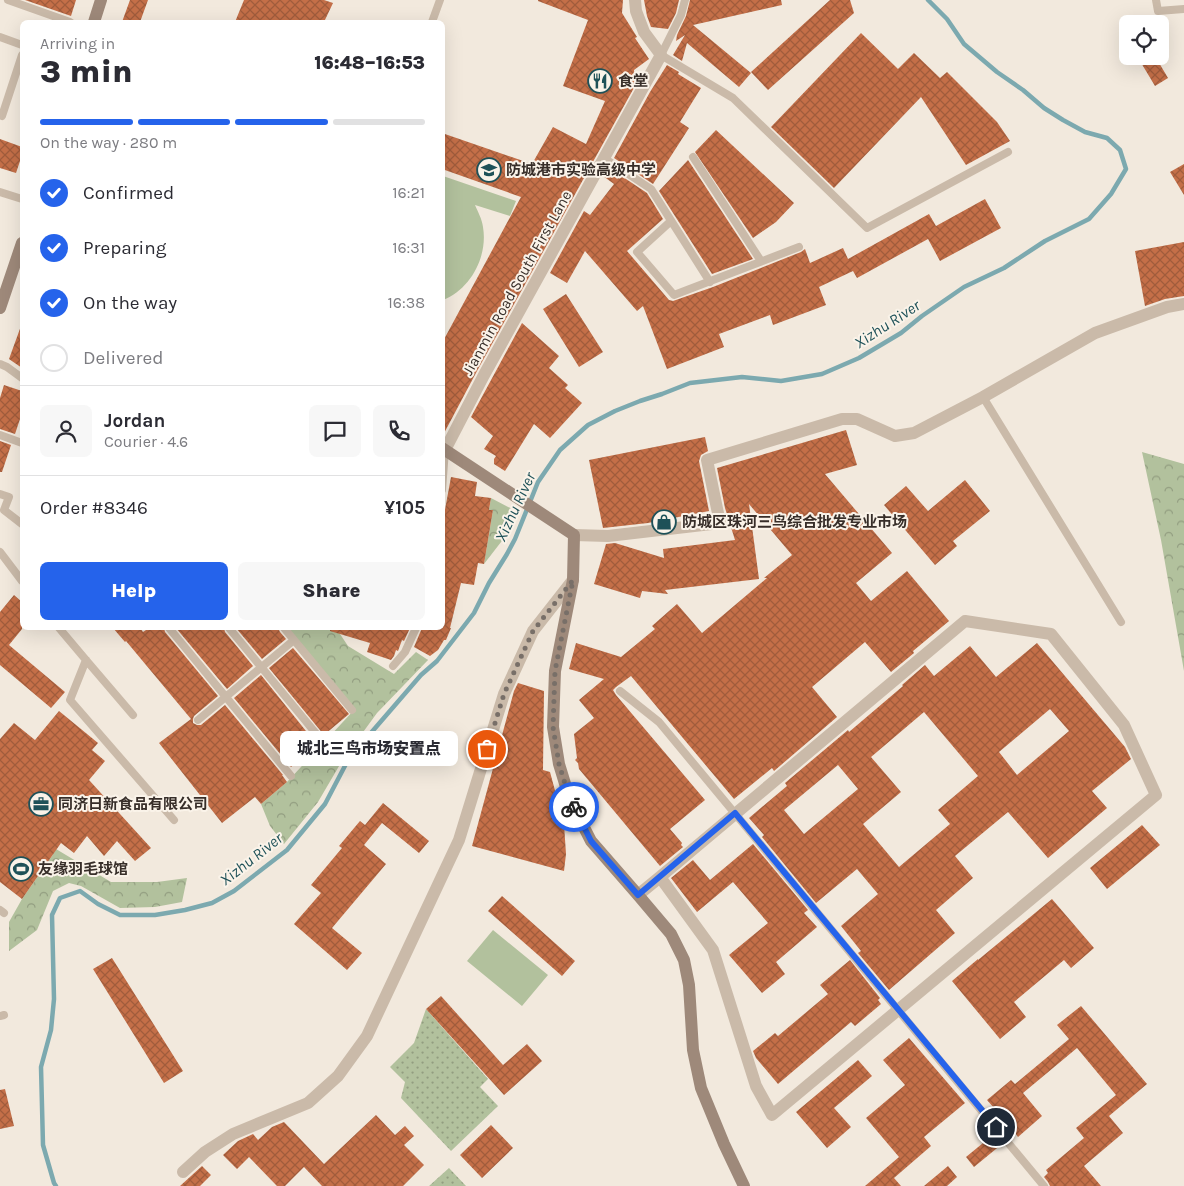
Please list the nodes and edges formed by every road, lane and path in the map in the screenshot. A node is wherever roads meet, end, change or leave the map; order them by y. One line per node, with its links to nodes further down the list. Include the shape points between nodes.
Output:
1 (8, 0): 8 (lane)
2 (101, 0): 9 (street)
3 (440, 0): 10 (lane)
4 (635, 0): 13 (street, via 644,32)
5 (684, 0): 13 (lane, via 681,15)
6 (1156, 0): 7 (lane, via 1158,11)
7 (1184, 9)
8 (64, 20)
9 (95, 20)
10 (433, 20)
11 (0, 37): 12 (lane)
12 (20, 44)
13 (661, 54): 16 (lane, via 733,98 867,228); 18 (street, Jianmin Road South First Lane)
14 (18, 79): 15 (lane)
15 (0, 115)
16 (1008, 152)
17 (693, 157): 24 (lane)
18 (604, 158): 21 (lane, via 651,189); 33 (street, Jianmin Road South First Lane)
19 (0, 192): 20 (lane)
20 (20, 198)
21 (671, 221): 25 (lane); 25 (lane, via 637,252 674,295)
22 (798, 247): 24 (lane)
23 (20, 250): 27 (street)
24 (761, 262): 25 (lane)
25 (710, 282)
26 (1184, 304): 30 (street, via 1095,333)
27 (0, 308)
28 (0, 364): 29 (lane)
29 (20, 377)
30 (983, 397): 37 (street, via 914,433 894,436 857,419 842,419 707,460 720,523 608,536); 41 (lane)
31 (0, 435): 32 (lane)
32 (20, 442)
33 (445, 447)
34 (445, 450): 37 (street)
35 (0, 494): 36 (lane, via 9,497 4,510)
36 (20, 522)
37 (574, 535): 40 (street)
38 (0, 552): 39 (lane)
39 (20, 578)
40 (573, 580): 61 (street, via 555,671 553,727 559,764 570,800 591,841); 63 (street, via 533,631 504,694 459,840 367,1036 338,1076 308,1103 233,1134 205,1152)
41 (1121, 622)
42 (62, 630): 48 (lane)
43 (171, 630): 52 (lane)
44 (231, 630): 50 (lane)
45 (286, 630): 47 (lane)
46 (415, 630): 49 (lane)
47 (294, 640): 50 (lane); 53 (lane)
48 (86, 660): 54 (lane); 59 (lane, via 70,700)
49 (393, 666)
50 (262, 668): 52 (lane); 56 (lane)
51 (620, 692): 58 (lane, via 659,722)
52 (226, 697): 55 (lane); 57 (lane)
53 (352, 710)
54 (133, 715)
55 (198, 720)
56 (323, 742)
57 (291, 776)
58 (735, 813): 60 (street); 62 (lane); 62 (street, via 965,621 1051,634 1124,724 1156,795)
59 (174, 820)
60 (660, 877): 61 (street); 62 (street, via 713,950 756,1086 772,1115)
61 (638, 895): 64 (street, via 671,934 684,960 700,1088)
62 (898, 1010): 65 (lane)
63 (183, 1172)
64 (744, 1186)
65 (1044, 1186)

